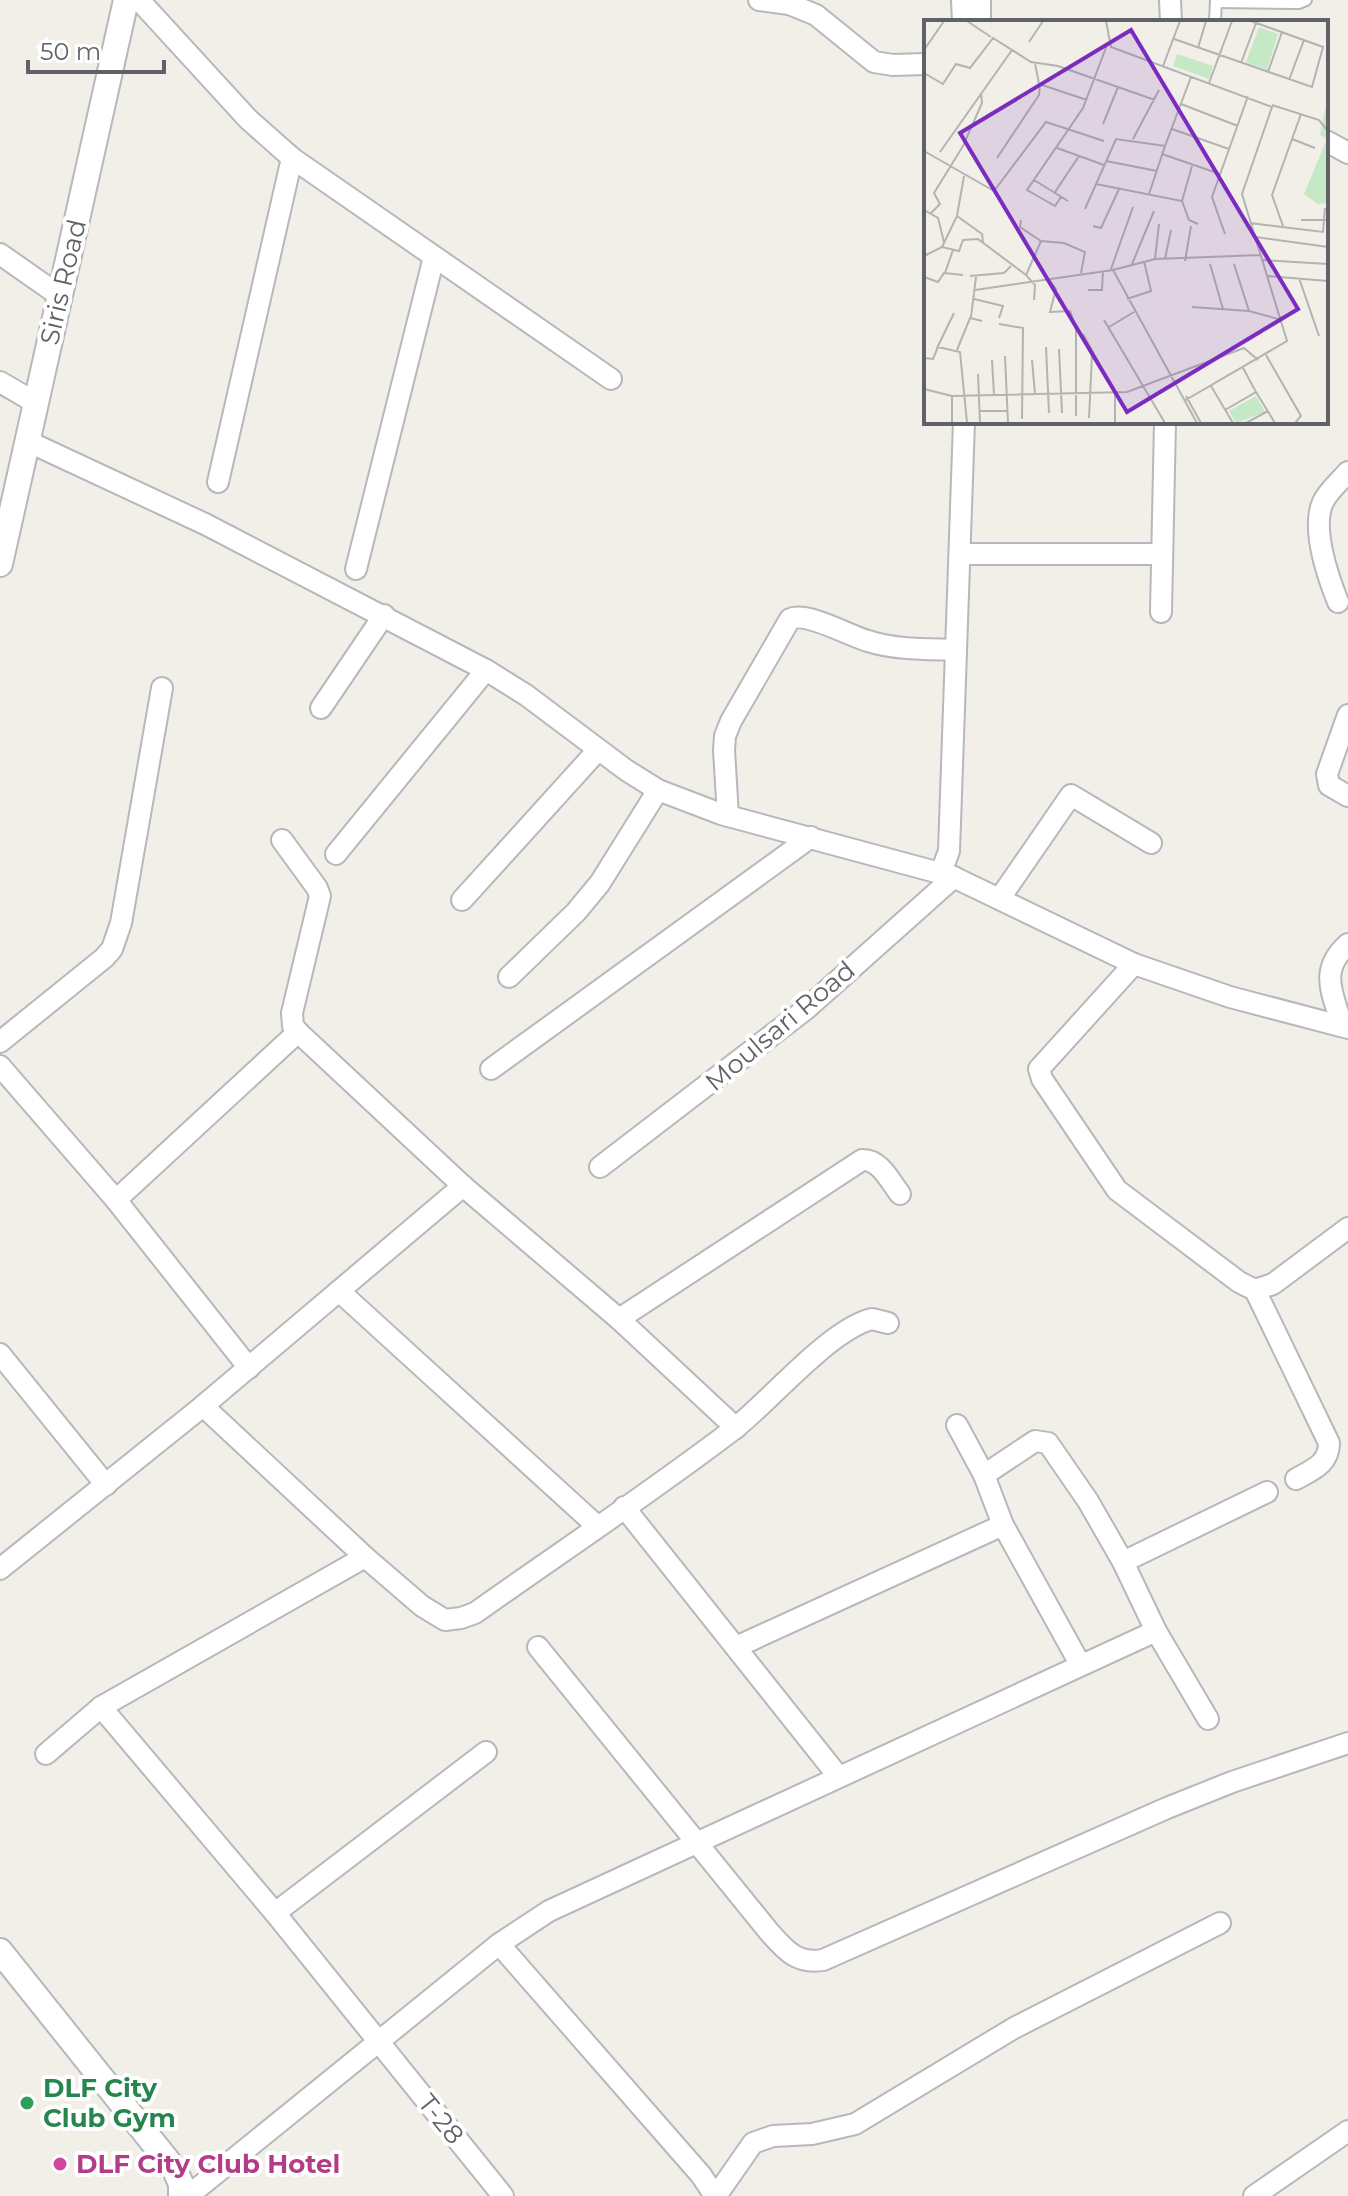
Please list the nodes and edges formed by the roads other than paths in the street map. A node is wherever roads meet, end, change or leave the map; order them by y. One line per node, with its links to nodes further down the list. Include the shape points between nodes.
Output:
1 (126, 0): 16 (street, Siris Road)
2 (139, 0): 13 (street, via 248,119)
3 (759, 0): 10 (street, via 816,15 874,62)
4 (962, 0): 8 (street)
5 (1170, 0): 9 (street)
6 (1306, 0): 7 (lane)
7 (1216, 1)
8 (963, 20)
9 (1171, 20)
10 (924, 64)
11 (1328, 142): 12 (street)
12 (1348, 153)
13 (292, 158): 15 (street); 24 (street)
14 (0, 254): 16 (street)
15 (434, 257): 17 (street); 28 (street)
16 (60, 296): 19 (street, Siris Road)
17 (611, 379)
18 (0, 382): 19 (street)
19 (36, 403): 22 (street, Siris Road)
20 (964, 424): 25 (street)
21 (1165, 424): 26 (street)
22 (27, 441): 27 (street, Siris Road); 31 (street)
23 (1348, 472): 29 (street, via 1324,499 1320,514 1327,573)
24 (218, 482)
25 (960, 554): 26 (street); 32 (street)
26 (1162, 554): 30 (street)
27 (0, 564)
28 (356, 569)
29 (1338, 602)
30 (1161, 612)
31 (384, 615): 33 (street); 35 (street)
32 (956, 650): 40 (street, via 884,646 813,620 790,619 725,736); 45 (street)
33 (486, 670): 37 (street); 44 (street)
34 (162, 688): 53 (street, via 112,949)
35 (321, 708)
36 (1348, 715): 39 (street, via 1327,774 1329,785)
37 (598, 750): 38 (street); 47 (street)
38 (658, 790): 40 (street); 50 (street, via 600,883)
39 (1348, 796)
40 (728, 816): 41 (street)
41 (811, 837): 45 (street); 55 (street)
42 (282, 840): 52 (street, via 320,896 292,1013)
43 (1151, 843): 46 (street, via 1072,794)
44 (336, 854)
45 (947, 874): 46 (street); 56 (street, Moulsari Road, via 806,1009)
46 (1000, 898): 49 (street)
47 (462, 900)
48 (1348, 944): 51 (street, via 1333,960 1329,978)
49 (1134, 964): 51 (street, via 1230,997); 61 (street, via 1041,1065 1039,1074 1117,1190)
50 (509, 977)
51 (1345, 1027)
52 (298, 1032): 57 (street); 59 (street)
53 (0, 1042)
54 (0, 1066): 59 (street)
55 (491, 1069)
56 (600, 1167)
57 (463, 1186): 62 (street); 63 (street)
58 (900, 1194): 63 (street, via 877,1164 862,1160)
59 (116, 1200): 66 (street)
60 (1348, 1228): 61 (street, via 1273,1284)
61 (1255, 1290): 71 (street, via 1329,1443 1322,1464)
62 (339, 1291): 66 (street); 76 (street)
63 (619, 1319): 69 (street)
64 (888, 1323): 69 (street, via 877,1318 851,1328)
65 (0, 1354): 72 (street)
66 (249, 1368): 67 (street)
67 (203, 1406): 72 (street); 77 (street)
68 (957, 1425): 70 (street)
69 (736, 1428): 74 (street)
70 (984, 1475): 75 (street); 78 (street, via 1035,1441 1048,1443)
71 (1296, 1479)
72 (106, 1485): 79 (street)
73 (1267, 1492): 78 (street)
74 (624, 1507): 76 (street); 82 (street)
75 (1003, 1525): 82 (street); 83 (street)
76 (597, 1526): 77 (street, via 461,1618 433,1615)
77 (365, 1557): 84 (street)
78 (1123, 1562): 80 (street)
79 (0, 1569)
80 (1156, 1631): 83 (street); 85 (street)
81 (538, 1647): 90 (street)
82 (736, 1647): 89 (street)
83 (1080, 1664): 89 (street)
84 (101, 1707): 88 (street); 91 (street, T-28)
85 (1208, 1719)
86 (1348, 1743): 90 (street, via 1167,1808 812,1962 787,1951)
87 (486, 1752): 91 (street)
88 (46, 1754)
89 (838, 1776): 90 (street)
90 (697, 1841): 93 (street, via 571,1899)
91 (275, 1913): 95 (street, T-28)
92 (1220, 1923): 100 (street, via 1014,2028 855,2124 753,2143)
93 (499, 1944): 95 (street); 100 (street)
94 (0, 1951): 97 (street, via 175,2170)
95 (378, 2043): 98 (street); 99 (street, T-28)
96 (1348, 2131): 101 (street)
97 (181, 2196)
98 (188, 2196)
99 (503, 2196)
100 (715, 2196)
101 (1254, 2196)

